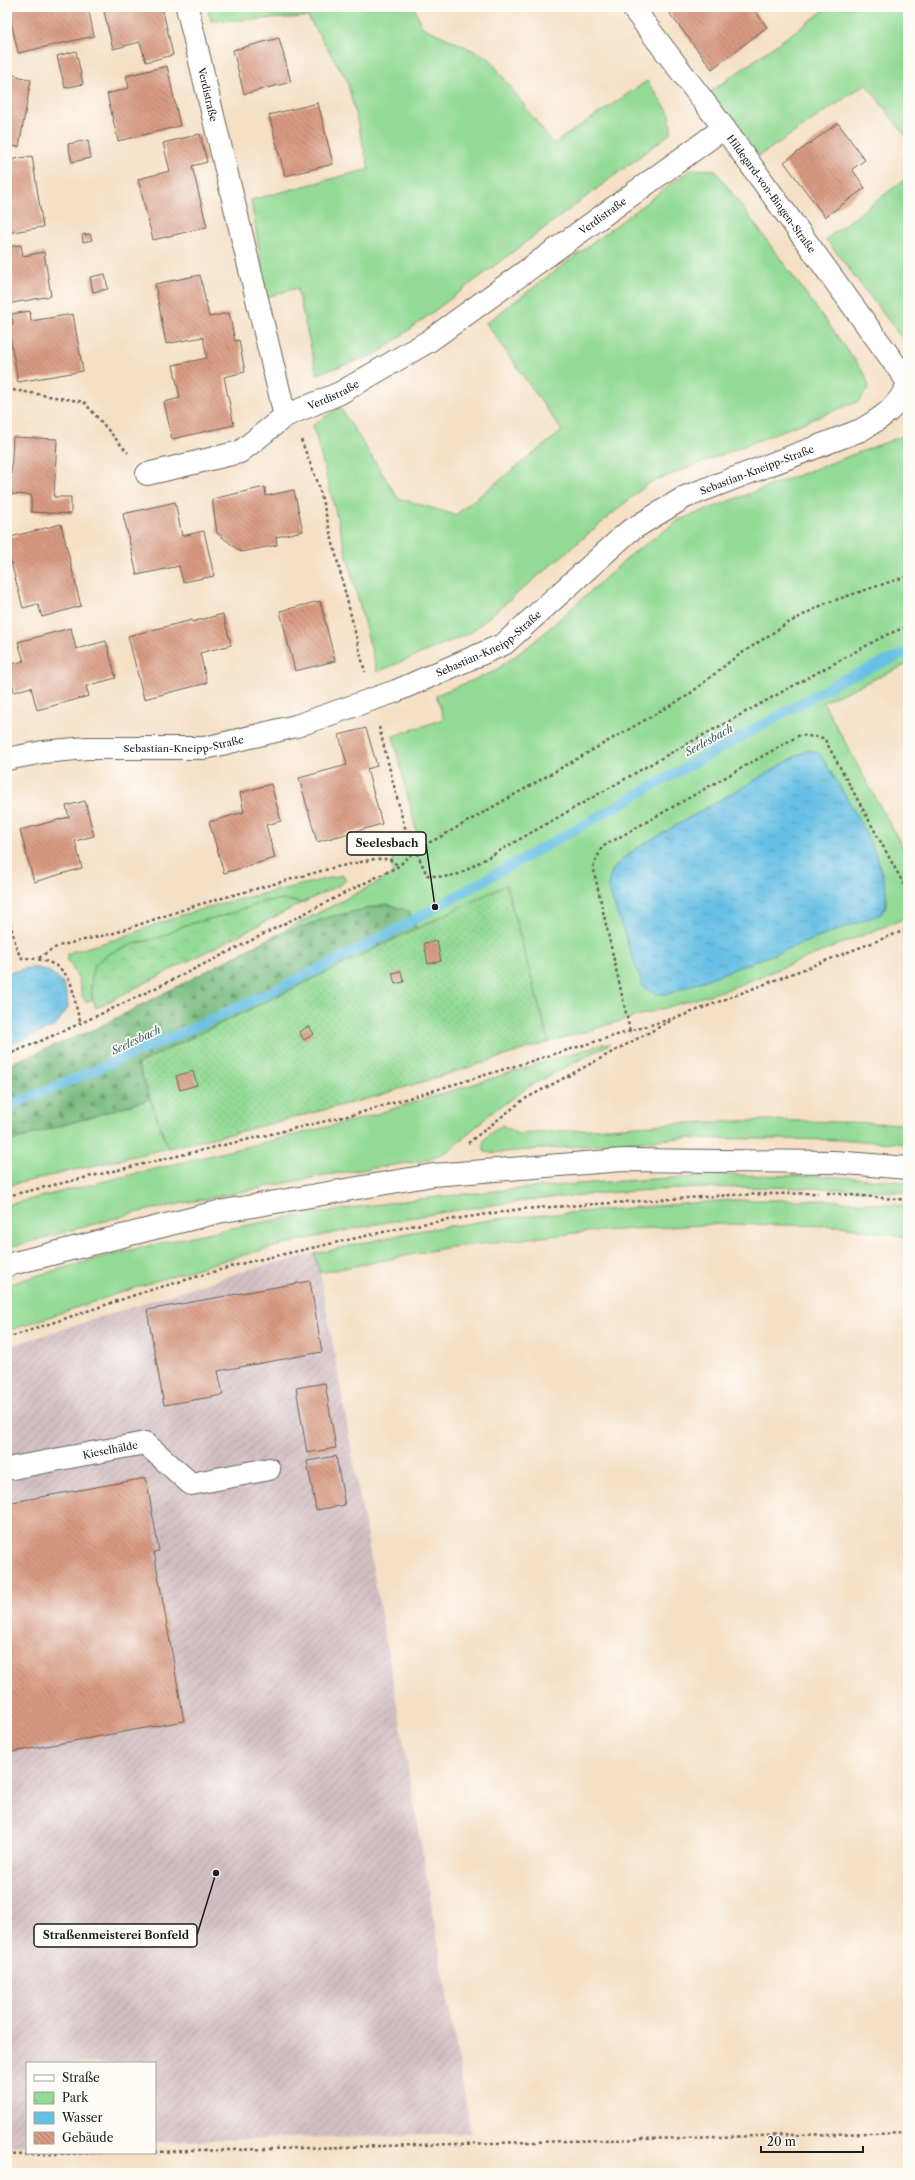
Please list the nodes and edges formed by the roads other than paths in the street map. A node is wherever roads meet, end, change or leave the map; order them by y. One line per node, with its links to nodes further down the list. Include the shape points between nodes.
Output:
1 (187, 7): 6 (street, Verdistraße)
2 (632, 7): 3 (street, Hildegard-von-Bingen-Straße)
3 (724, 128): 4 (street, Hildegard-von-Bingen-Straße); 6 (street, Verdistraße, via 429,342 340,393)
4 (908, 382)
5 (908, 385): 8 (street, Sebastian-Kneipp-Straße, via 902,399 886,415 861,430 685,497 628,532 504,644 396,691 296,726 205,748 86,748)
6 (285, 416): 7 (street, via 240,452)
7 (147, 474)
8 (7, 759)
9 (908, 1168): 10 (street, via 834,1162 623,1160 433,1175 218,1212)
10 (7, 1265)
11 (7, 1468): 12 (street, Kieselhälde, via 145,1443 191,1484)
12 (269, 1470)

